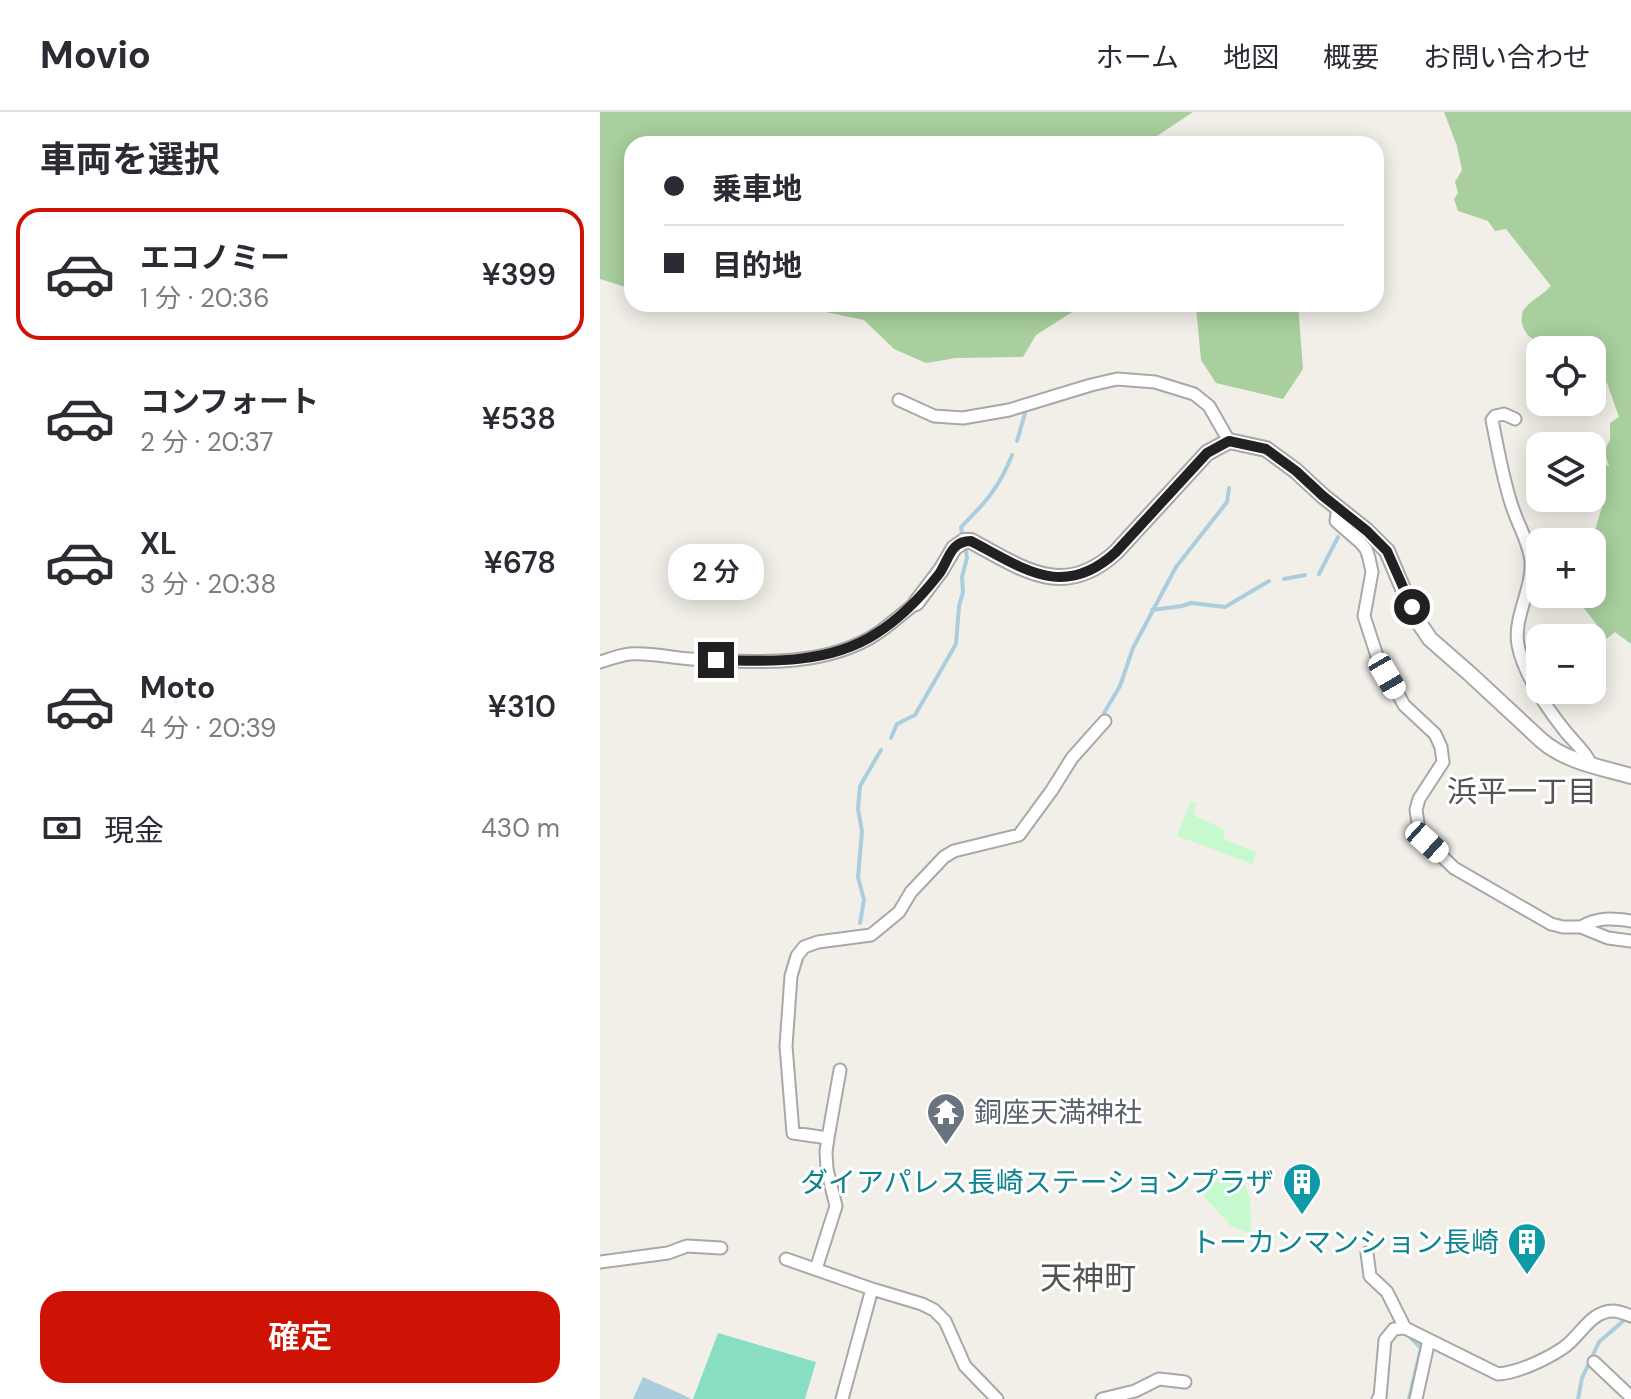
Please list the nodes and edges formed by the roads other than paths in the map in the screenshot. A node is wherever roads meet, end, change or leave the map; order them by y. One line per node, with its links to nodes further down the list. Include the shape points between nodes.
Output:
1 (899, 400): 3 (street, via 934,416 963,418 1117,379 1155,382 1194,394 1209,406)
2 (1515, 419): 8 (street, via 1504,414 1492,420 1531,562 1518,645 1539,694)
3 (1229, 441): 4 (street, via 1266,449); 5 (street, via 1207,453 1092,571 1048,577 964,541)
4 (1338, 508): 8 (street, via 1387,551 1430,639 1553,751); 11 (street, via 1336,521 1369,558 1372,572 1364,616 1377,656 1404,705 1435,734 1441,747 1443,762 1416,810 1427,842 1454,868 1551,924)
5 (916, 603): 6 (street, via 876,634 841,650 797,660 626,654)
6 (600, 662)
7 (1105, 721): 14 (street, via 1072,758 1019,835 954,851 871,935 818,942 797,956 786,1046 793,1133)
8 (1591, 764): 9 (street)
9 (1631, 776)
10 (1631, 921): 11 (street, via 1596,920)
11 (1581, 927): 12 (street)
12 (1631, 941)
13 (840, 1070): 14 (street)
14 (828, 1138): 19 (street, via 827,1169 836,1206)
15 (721, 1248): 18 (street, via 687,1246)
16 (1367, 1253): 22 (street, via 1370,1276 1387,1292)
17 (786, 1259): 19 (street)
18 (600, 1262)
19 (816, 1269): 20 (street)
20 (872, 1289): 27 (street); 28 (street, via 922,1304 940,1316 965,1366)
21 (1631, 1316): 23 (street, via 1612,1311 1592,1318 1562,1348 1508,1373 1498,1374)
22 (1405, 1328): 23 (street); 30 (street, via 1394,1329 1385,1340)
23 (1429, 1340): 31 (street)
24 (1594, 1362): 26 (street)
25 (1185, 1382): 29 (street, via 1159,1379)
26 (1631, 1397)
27 (842, 1399)
28 (997, 1399)
29 (1102, 1399)
30 (1378, 1399)
31 (1416, 1399)

